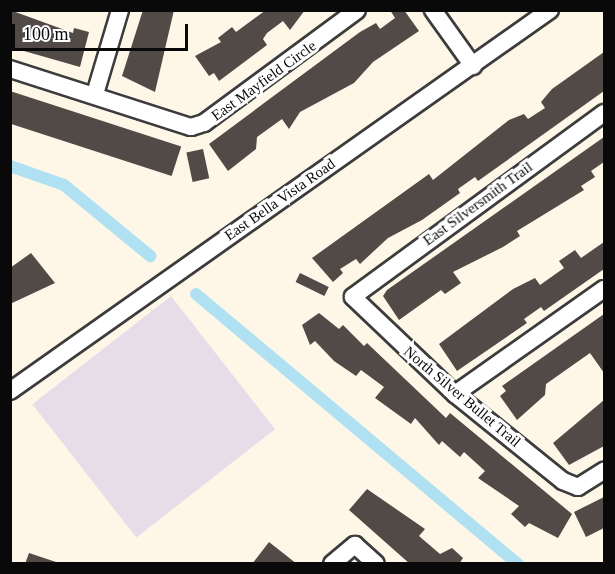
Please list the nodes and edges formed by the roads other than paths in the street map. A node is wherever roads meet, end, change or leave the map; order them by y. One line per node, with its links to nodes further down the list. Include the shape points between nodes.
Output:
1 (120, 10): 7 (street)
2 (357, 10): 7 (street, East Mayfield Circle, via 204,123 173,123)
3 (433, 10): 5 (street)
4 (550, 10): 5 (street, East Bella Vista Road)
5 (473, 66): 11 (street, East Bella Vista Road)
6 (10, 69): 7 (street, East Mayfield Circle)
7 (94, 94)
8 (604, 113): 10 (street, East Silversmith Trail)
9 (604, 289): 12 (street)
10 (353, 297): 12 (street, North Silver Bullet Trail)
11 (10, 391)
12 (455, 393): 13 (street, North Silver Bullet Trail, via 578,487)
13 (604, 471)
14 (332, 564): 15 (street, via 355,545)
15 (376, 564)

